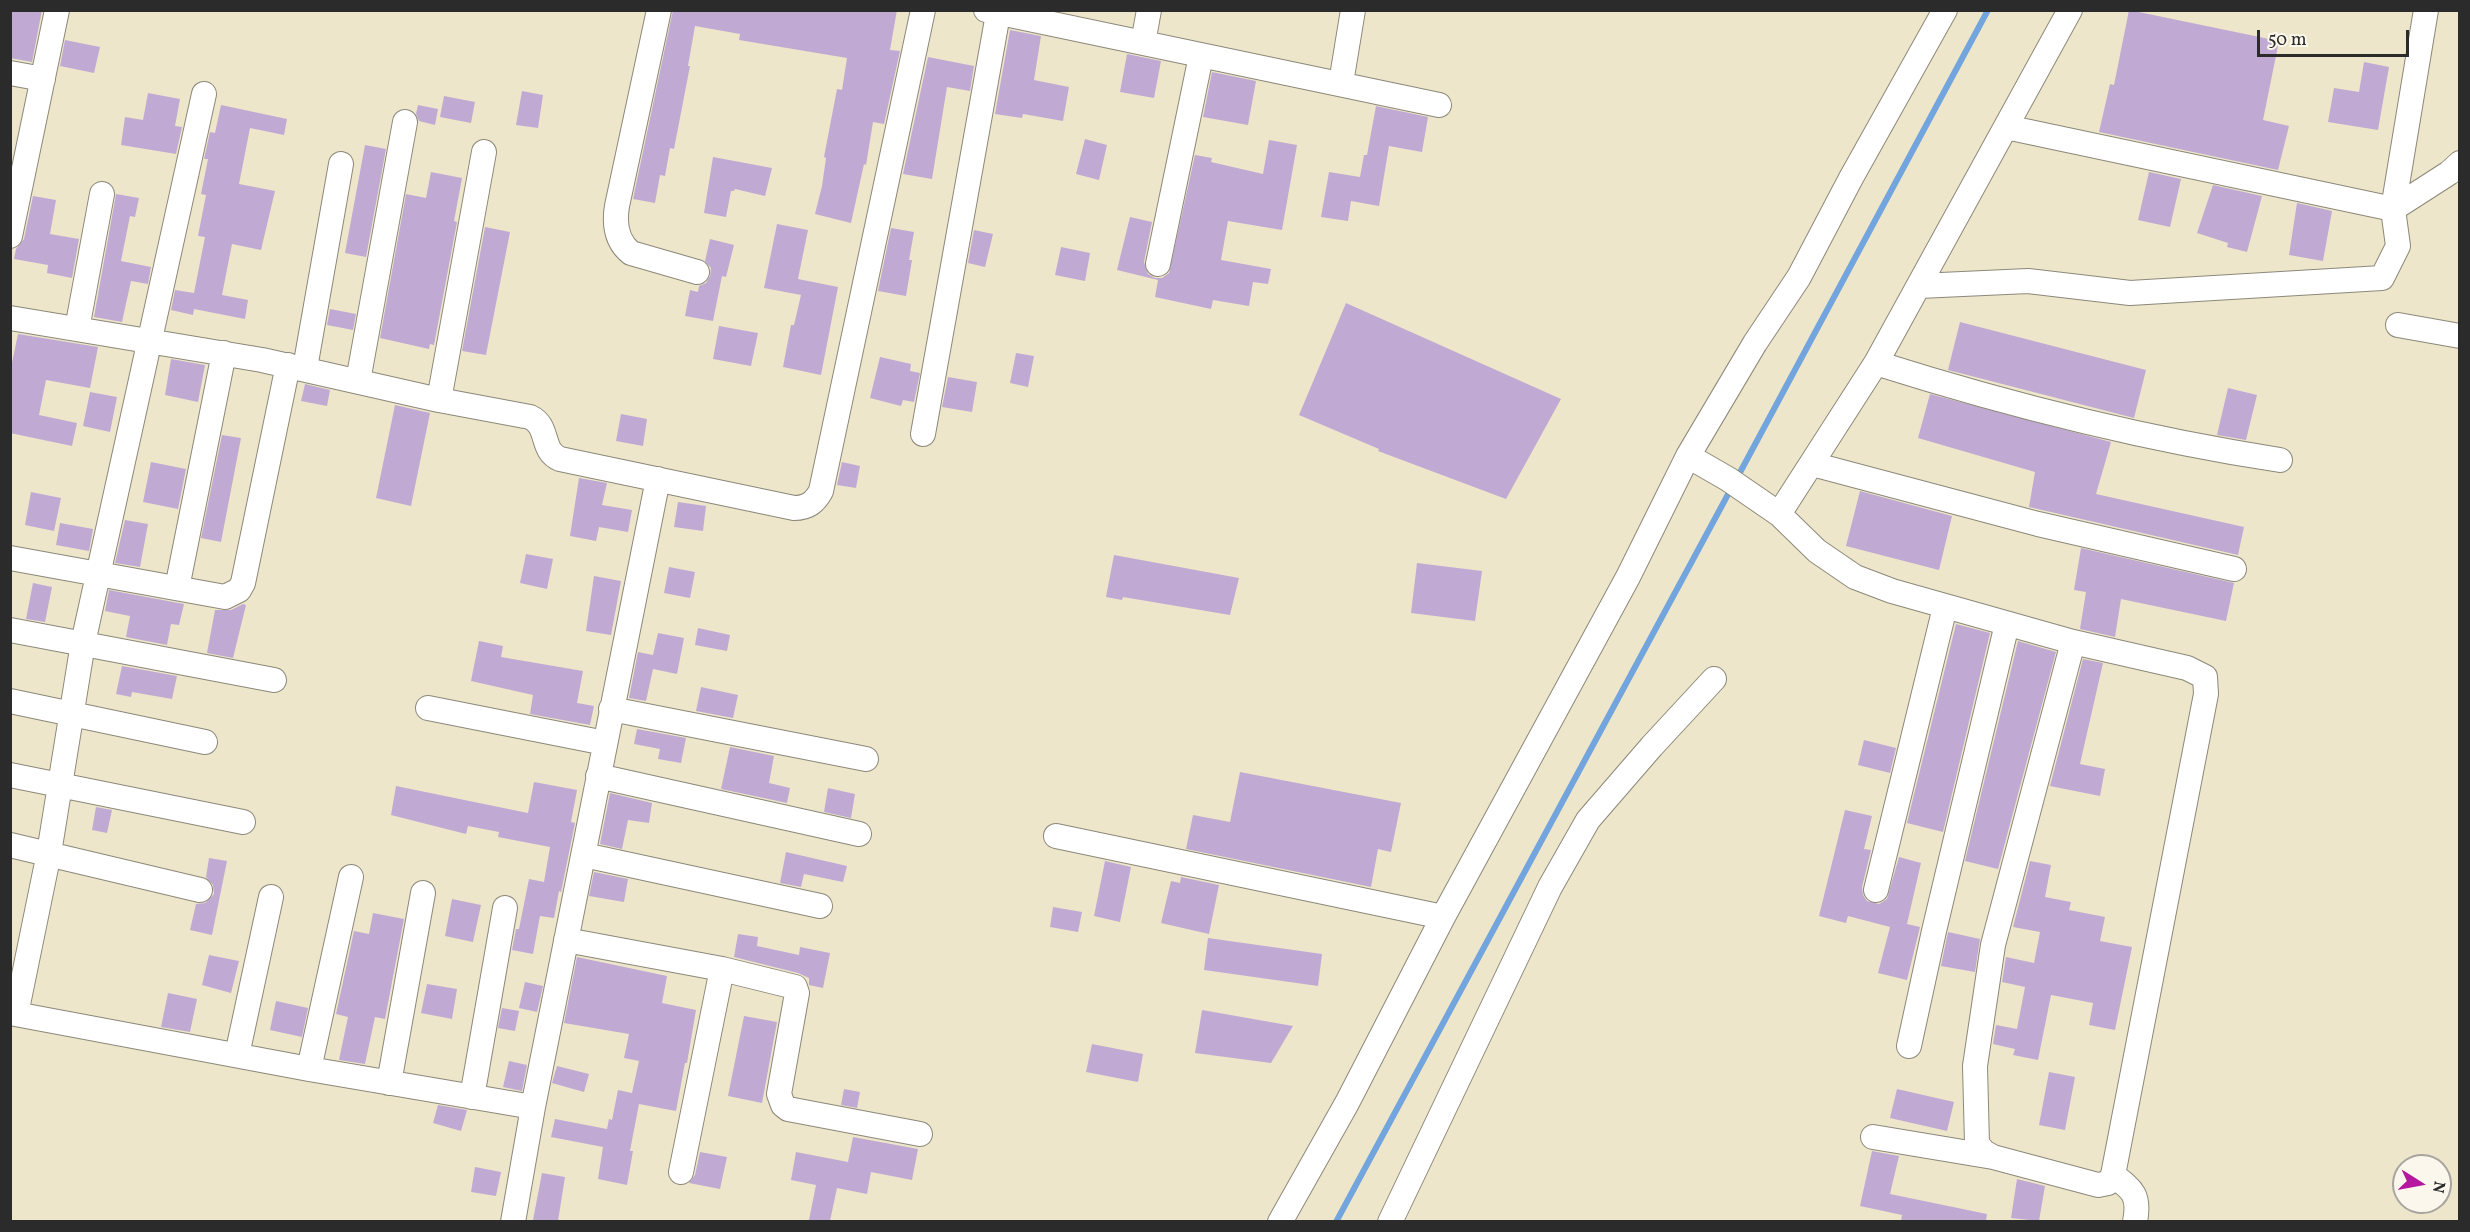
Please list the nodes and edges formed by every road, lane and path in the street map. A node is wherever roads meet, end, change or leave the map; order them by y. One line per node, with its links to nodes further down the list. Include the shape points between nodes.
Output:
1 (57, 10): 13 (street)
2 (659, 10): 26 (street, via 617,206 616,229 623,246 631,252)
3 (923, 10): 42 (street, via 858,324 816,500 794,508)
4 (1149, 10): 10 (street)
5 (1353, 10): 14 (street)
6 (1946, 10): 39 (street, via 1799,277)
7 (2070, 10): 18 (street)
8 (2426, 10): 23 (street)
9 (992, 12): 10 (street); 38 (street)
10 (1143, 43): 11 (street)
11 (1201, 56): 14 (street); 25 (street)
12 (10, 73): 13 (street)
13 (43, 79): 24 (street)
14 (1341, 83): 16 (street)
15 (204, 94): 32 (street)
16 (1440, 105)
17 (405, 122): 36 (street)
18 (2007, 128): 23 (street); 27 (street)
19 (484, 152): 37 (street)
20 (341, 164): 35 (street)
21 (2460, 164): 23 (street)
22 (102, 194): 30 (street)
23 (2393, 209): 27 (street, via 2398,246 2382,278 2130,293 2028,282)
24 (10, 236)
25 (1158, 264)
26 (697, 272)
27 (1919, 286): 34 (street)
28 (10, 318): 30 (street)
29 (2398, 325): 31 (street)
30 (77, 329): 32 (street)
31 (2460, 336)
32 (150, 340): 33 (street); 46 (street)
33 (224, 353): 35 (street); 47 (street)
34 (1876, 363): 40 (street, via 2008,403 2137,434); 41 (street)
35 (296, 367): 36 (street); 47 (street, via 243,583 239,590 225,597)
36 (358, 381): 37 (street)
37 (439, 400): 42 (street, via 530,417 541,425 546,447 553,456)
38 (923, 434)
39 (1688, 456): 43 (street); 78 (street, via 1628,577)
40 (2280, 460)
41 (1812, 464): 43 (street); 45 (street, via 2038,524)
42 (658, 479): 57 (street)
43 (1779, 514): 48 (street, via 1817,551 1855,577)
44 (10, 558): 46 (street)
45 (2234, 569)
46 (98, 573): 47 (street); 52 (street)
47 (177, 588)
48 (1945, 607): 49 (street); 73 (street)
49 (2007, 624): 51 (street); 82 (street)
50 (10, 630): 52 (street)
51 (2073, 642): 90 (street, via 1993,945 1975,1066 1977,1144); 92 (street, via 2187,668 2207,681)
52 (83, 643): 54 (street); 58 (street)
53 (1714, 679): 95 (street, via 1588,820 1550,887)
54 (273, 680)
55 (10, 701): 58 (street)
56 (428, 708): 60 (street)
57 (611, 709): 60 (street); 61 (street)
58 (72, 713): 59 (street); 64 (street)
59 (205, 741)
60 (605, 743): 63 (street)
61 (866, 759)
62 (10, 775): 64 (street)
63 (598, 776): 66 (street); 70 (street)
64 (59, 785): 65 (street); 69 (street)
65 (243, 822)
66 (859, 834)
67 (1056, 836): 78 (street)
68 (10, 845): 69 (street)
69 (48, 853): 72 (street); 81 (street)
70 (584, 855): 76 (street); 79 (street)
71 (351, 877): 84 (street)
72 (200, 890)
73 (1876, 890)
74 (423, 893): 85 (street)
75 (271, 897): 83 (street)
76 (820, 906)
77 (505, 908): 86 (street)
78 (1443, 916): 94 (street, via 1347,1103)
79 (566, 940): 80 (street); 87 (street)
80 (722, 969): 88 (street, via 796,990 779,1094 783,1106); 91 (street)
81 (13, 1013): 83 (street)
82 (1909, 1046)
83 (237, 1055): 84 (street)
84 (309, 1069): 85 (street)
85 (389, 1083): 86 (street)
86 (472, 1097): 87 (street)
87 (533, 1107): 93 (street)
88 (920, 1134)
89 (1873, 1137): 90 (street)
90 (1993, 1157): 92 (street, via 2098,1185 2108,1183)
91 (681, 1172)
92 (2113, 1175): 96 (street, via 2136,1197)
93 (513, 1221)
94 (1280, 1221)
95 (1390, 1221)
96 (2135, 1221)

